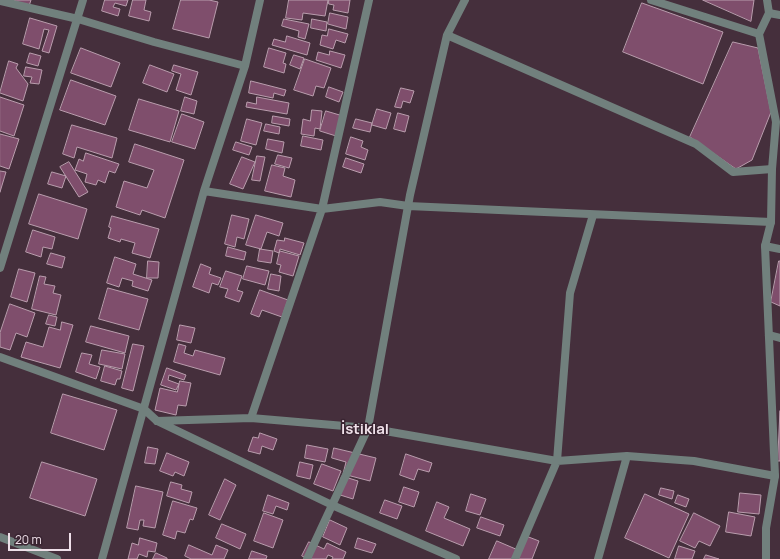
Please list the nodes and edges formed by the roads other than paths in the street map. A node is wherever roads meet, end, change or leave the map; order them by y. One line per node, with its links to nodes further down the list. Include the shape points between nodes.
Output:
1 (83, 0): 10 (street)
2 (260, 0): 13 (street)
3 (368, 0): 18 (street)
4 (465, 0): 12 (street)
5 (650, 0): 11 (street)
6 (767, 0): 8 (street)
7 (0, 1): 10 (street)
8 (769, 13): 9 (street); 11 (street)
9 (780, 15)
10 (78, 19): 13 (street); 23 (street)
11 (759, 34): 14 (street)
12 (447, 35): 15 (street, via 696,144 733,172); 17 (street)
13 (245, 66): 16 (street)
14 (778, 122): 15 (street)
15 (772, 169): 20 (street)
16 (204, 191): 18 (street); 27 (street)
17 (408, 206): 18 (street, via 380,202); 19 (street); 30 (street)
18 (322, 208): 28 (street)
19 (593, 215): 20 (street); 32 (street, via 570,294)
20 (771, 222): 21 (street)
21 (765, 246): 22 (street); 24 (street)
22 (780, 249)
23 (0, 268)
24 (769, 335): 25 (street); 33 (street)
25 (780, 338)
26 (0, 356): 27 (street)
27 (144, 409): 29 (street); 37 (street)
28 (251, 418): 29 (street); 30 (street)
29 (157, 421): 34 (street)
30 (368, 428): 32 (street); 34 (street)
31 (627, 456): 32 (street); 33 (street, via 694,461); 41 (street)
32 (557, 461): 40 (street)
33 (775, 476): 42 (street, via 766,528)
34 (332, 505): 38 (street); 39 (street)
35 (0, 537): 36 (street)
36 (57, 559)
37 (102, 559)
38 (307, 559)
39 (456, 559)
40 (515, 559)
41 (598, 559)
42 (766, 559)

